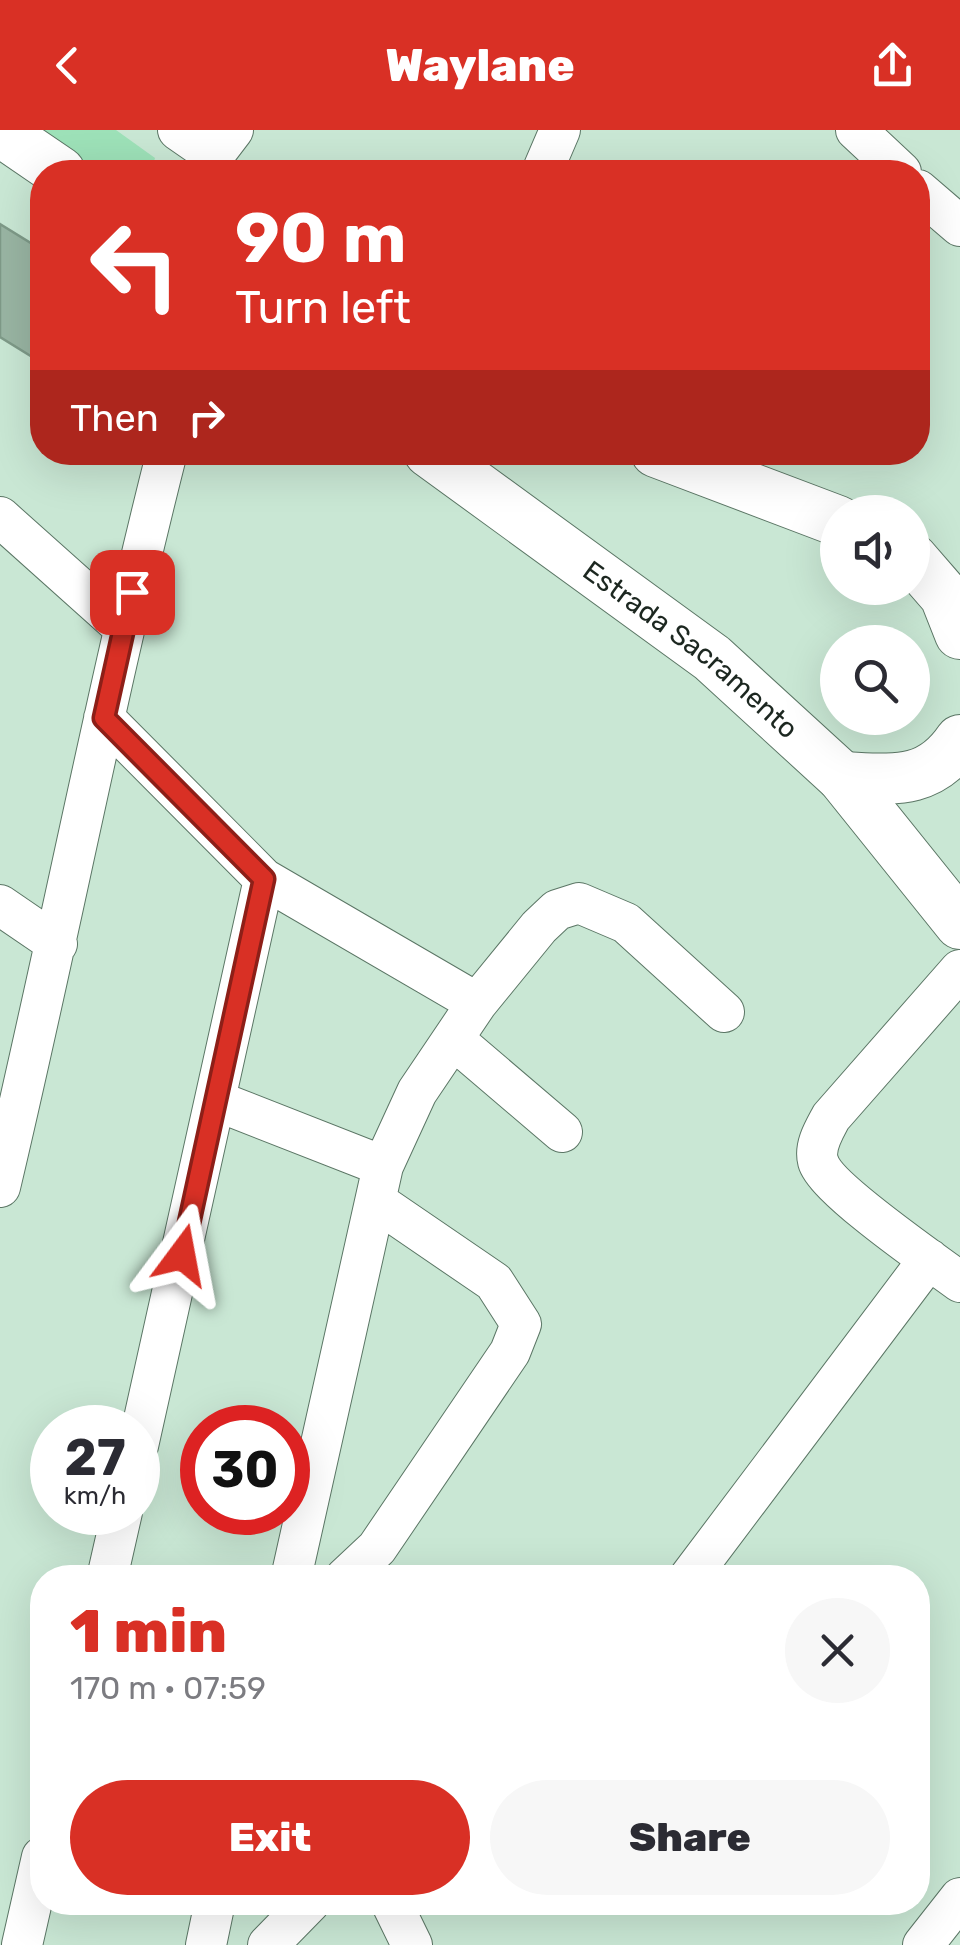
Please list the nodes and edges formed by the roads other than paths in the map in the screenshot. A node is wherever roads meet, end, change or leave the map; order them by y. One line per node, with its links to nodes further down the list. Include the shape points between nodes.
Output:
1 (178, 130): 5 (street)
2 (560, 130): 7 (street)
3 (856, 130): 8 (street)
4 (0, 131): 6 (main road)
5 (216, 152)
6 (42, 160)
7 (547, 160)
8 (888, 160)
9 (930, 200): 10 (street)
10 (960, 226)
11 (164, 465): 18 (street)
12 (447, 465): 21 (main road, Estrada Sacramento, via 712,658)
13 (690, 465): 14 (main road)
14 (820, 514)
15 (0, 518): 18 (street)
16 (930, 579): 17 (main road)
17 (955, 608)
18 (122, 626): 19 (street)
19 (104, 718): 22 (street); 25 (street)
20 (960, 740): 21 (main road, via 946,760 920,774)
21 (842, 777): 24 (main road, Estrada Sacramento)
22 (264, 879): 27 (street); 30 (street)
23 (0, 905): 25 (street)
24 (960, 924)
25 (57, 944): 33 (street)
26 (960, 970): 34 (street, via 831,1117 819,1140 818,1162 836,1186)
27 (477, 1003): 28 (street, via 539,927 557,910 580,903 626,924); 29 (street)
28 (724, 1012)
29 (453, 1039): 31 (street); 32 (street, via 418,1092)
30 (217, 1102): 32 (street); 35 (street)
31 (562, 1132)
32 (380, 1184): 38 (street); 39 (street, via 494,1282 521,1324 510,1352)
33 (0, 1187)
34 (945, 1271): 40 (street)
35 (147, 1405)
36 (117, 1535): 37 (street)
37 (110, 1565)
38 (294, 1565)
39 (359, 1565)
40 (701, 1565)
41 (960, 1898): 50 (street)
42 (30, 1910): 46 (street)
43 (212, 1915): 47 (street)
44 (297, 1915): 48 (street)
45 (397, 1915): 49 (street)
46 (22, 1945)
47 (206, 1945)
48 (268, 1945)
49 (412, 1945)
50 (924, 1945)

